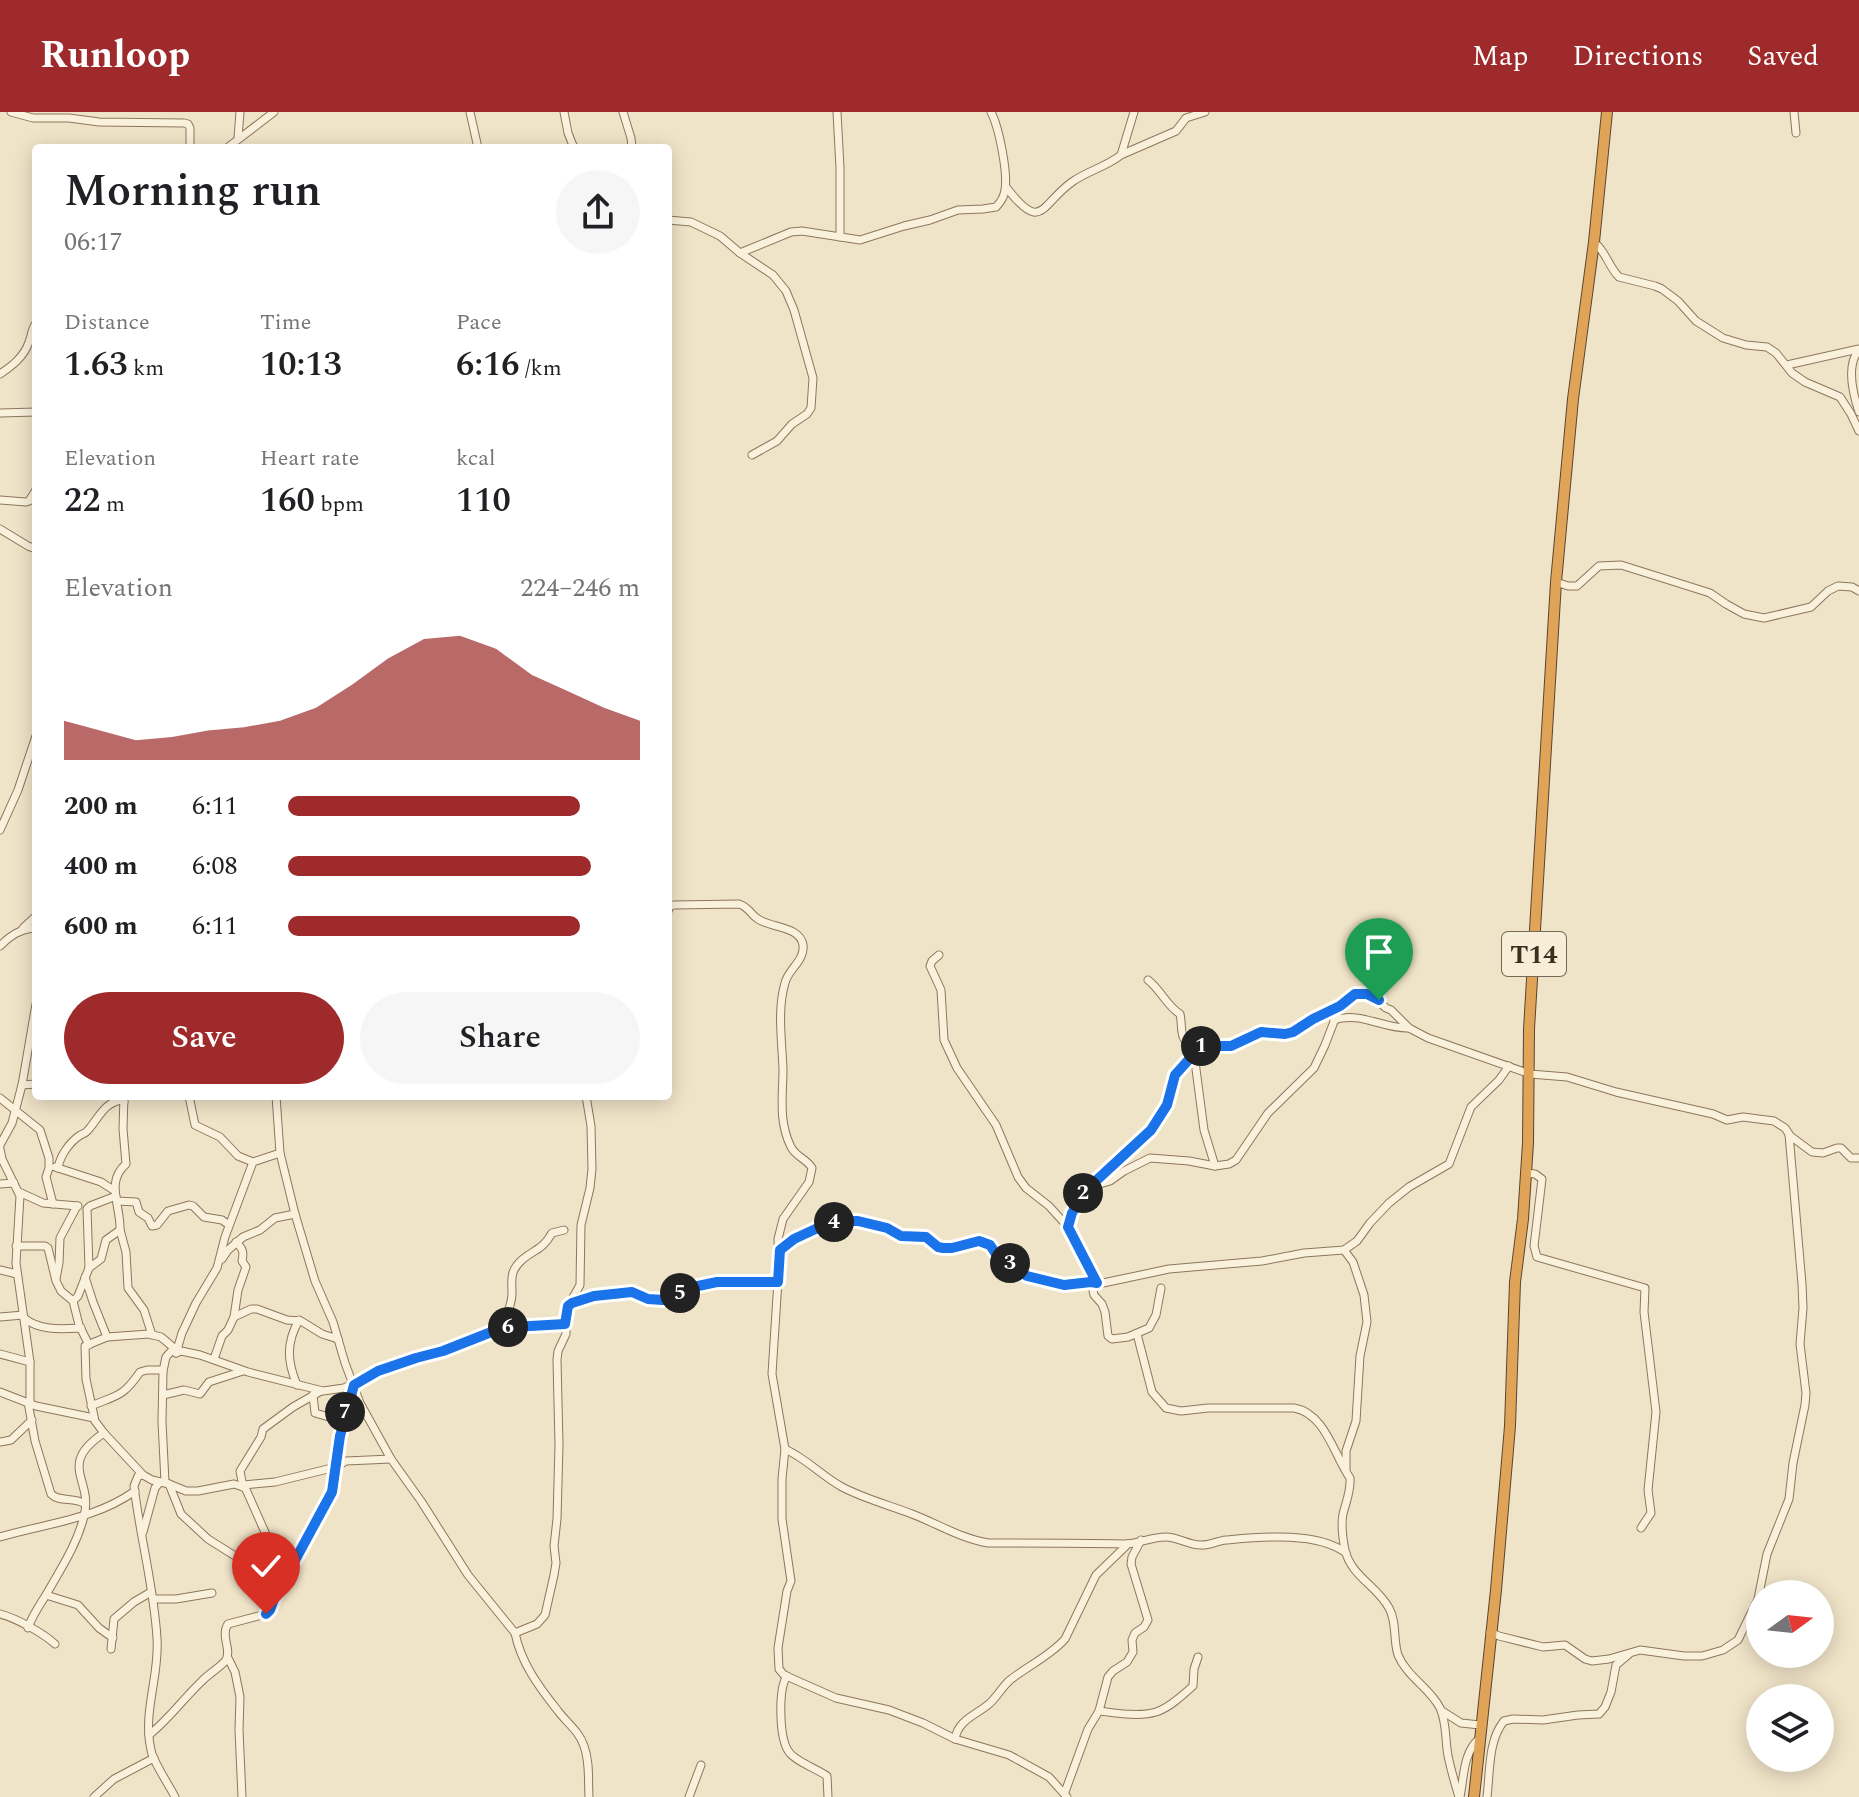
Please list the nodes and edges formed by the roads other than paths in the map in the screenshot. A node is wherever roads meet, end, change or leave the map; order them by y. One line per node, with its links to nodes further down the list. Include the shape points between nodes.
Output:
1 (11, 112): 15 (street, via 33,118 184,123 190,128)
2 (240, 112): 14 (street)
3 (274, 112): 14 (street)
4 (470, 112): 17 (street)
5 (564, 112): 18 (street)
6 (623, 112): 19 (street)
7 (837, 112): 23 (street)
8 (991, 112): 21 (street)
9 (1134, 112): 20 (street)
10 (1205, 112): 20 (street)
11 (1607, 112): 24 (highway, T14)
12 (1794, 112): 13 (street)
13 (1796, 133)
14 (238, 138): 16 (street)
15 (190, 144)
16 (231, 144)
17 (477, 144)
18 (572, 144)
19 (632, 144)
20 (1123, 154): 21 (street, via 1071,182 1040,211 1030,211)
21 (1006, 187): 23 (street, via 1002,201 991,208 958,210 860,240)
22 (672, 220): 25 (street, via 702,226)
23 (840, 237): 25 (street, via 796,231)
24 (1594, 242): 28 (street, via 1619,277 1662,289 1700,324 1734,342 1767,347); 39 (highway, T14)
25 (740, 253): 34 (street, via 773,275 786,291 813,378 809,412)
26 (32, 330): 29 (street, via 21,357)
27 (1859, 349): 28 (street); 31 (street, via 1852,366)
28 (1787, 365): 33 (street, via 1805,382 1840,397)
29 (0, 374)
30 (32, 412): 32 (street)
31 (1859, 412)
32 (0, 413)
33 (1859, 431)
34 (752, 455)
35 (32, 496): 36 (street, via 26,502)
36 (0, 500)
37 (0, 529): 38 (street)
38 (32, 548)
39 (1556, 582): 40 (street, via 1573,587 1599,566 1621,565 1710,593 1735,610 1764,618 1811,607 1838,586); 57 (highway, T14)
40 (1859, 591)
41 (32, 748): 42 (street)
42 (0, 830)
43 (672, 906): 90 (street, via 739,904 755,918 800,936 802,942 803,951 783,994 781,1104 791,1147 812,1168 809,1182 780,1225)
44 (32, 920): 46 (street)
45 (32, 928): 46 (street)
46 (23, 929): 47 (street)
47 (0, 946)
48 (939, 955): 85 (street, via 930,966 941,990 946,1046 991,1117 1018,1177)
49 (1148, 980): 54 (street, via 1180,1014 1186,1042)
50 (1340, 1006): 51 (street); 53 (street, via 1355,994 1367,994); 54 (street, via 1290,1033 1261,1032 1231,1046)
51 (1334, 1020): 53 (street, via 1354,1016); 73 (street, via 1314,1068 1268,1113 1236,1160)
52 (32, 1027): 59 (street)
53 (1409, 1028): 56 (street)
54 (1201, 1046): 55 (street)
55 (1193, 1056): 73 (street); 77 (street, via 1175,1075 1167,1105 1148,1134)
56 (1509, 1066): 57 (street); 91 (street, via 1471,1107 1449,1164 1389,1203)
57 (1530, 1074): 67 (street, via 1567,1077 1727,1120 1774,1121); 74 (highway, T14)
58 (32, 1084): 59 (street)
59 (22, 1085): 66 (street)
60 (0, 1098): 66 (street)
61 (122, 1100): 72 (street, via 105,1108)
62 (124, 1100): 79 (street, via 126,1164 118,1171)
63 (190, 1100): 71 (street, via 195,1125)
64 (276, 1100): 69 (street)
65 (587, 1100): 102 (street, via 592,1169 581,1225 580,1285)
66 (15, 1111): 68 (street); 72 (street, via 38,1127)
67 (1789, 1134): 70 (street, via 1812,1152 1841,1148); 162 (street, via 1806,1393 1787,1505 1767,1554 1758,1599 1738,1640 1694,1657)
68 (0, 1147): 75 (street)
69 (280, 1153): 71 (street); 83 (street)
70 (1859, 1158)
71 (253, 1162): 84 (street)
72 (54, 1166): 79 (street, via 101,1182); 80 (street, via 46,1177)
73 (1215, 1166): 77 (street, via 1150,1158)
74 (1526, 1173): 144 (street, via 1542,1179 1537,1257 1645,1288 1656,1412 1651,1513); 157 (highway, T14)
75 (14, 1183): 76 (street); 78 (street)
76 (0, 1184)
77 (1090, 1187): 85 (street)
78 (19, 1192): 80 (street); 89 (street)
79 (116, 1196): 82 (street); 84 (street, via 136,1202 152,1226 171,1210 189,1205 204,1217); 86 (street)
80 (53, 1204): 81 (street)
81 (77, 1206): 82 (street); 97 (street, via 60,1238)
82 (89, 1207): 92 (street)
83 (295, 1214): 88 (street, via 274,1219); 113 (street)
84 (229, 1225): 93 (street)
85 (1068, 1227): 99 (street)
86 (120, 1230): 92 (street, via 108,1238 100,1261); 111 (street, via 128,1288 144,1310)
87 (564, 1230): 108 (street, via 552,1233 545,1245 518,1264 511,1277)
88 (236, 1242): 93 (street); 105 (street, via 243,1248 246,1267)
89 (16, 1246): 95 (street); 97 (street, via 46,1247)
90 (780, 1250): 98 (street); 99 (street, via 822,1226 858,1221 901,1236 926,1237 943,1248 979,1241 1027,1276 1064,1285)
91 (1344, 1250): 99 (street, via 1169,1269); 137 (street, via 1364,1295 1367,1322)
92 (89, 1268): 96 (street)
93 (217, 1268): 115 (street)
94 (0, 1270): 95 (street)
95 (17, 1274): 103 (street)
96 (85, 1277): 101 (street); 112 (street)
97 (56, 1281): 101 (street)
98 (778, 1282): 102 (street, via 717,1282 663,1300 628,1292); 134 (street, via 772,1374)
99 (1094, 1283): 110 (street, via 1109,1337)
100 (1161, 1288): 110 (street, via 1152,1326)
101 (73, 1301): 109 (street)
102 (572, 1303): 107 (street)
103 (23, 1316): 104 (street); 109 (street, via 39,1327); 118 (street)
104 (0, 1317)
105 (234, 1317): 106 (street, via 253,1308); 117 (street)
106 (299, 1320): 113 (street); 121 (street, via 288,1358)
107 (565, 1324): 108 (street); 158 (street, via 557,1360 554,1575 545,1615)
108 (505, 1327): 122 (street, via 378,1371)
109 (81, 1328): 114 (street)
110 (1137, 1334): 137 (street, via 1152,1392 1166,1408 1302,1409 1316,1419)
111 (152, 1335): 112 (street); 115 (street)
112 (107, 1337): 114 (street)
113 (338, 1339): 122 (street)
114 (89, 1345): 128 (street, via 84,1352)
115 (175, 1350): 117 (street); 119 (street, via 166,1357)
116 (0, 1354): 118 (street)
117 (214, 1359): 120 (street)
118 (30, 1362): 127 (street)
119 (163, 1370): 125 (street); 128 (street, via 140,1372 123,1392)
120 (244, 1371): 121 (street); 125 (street, via 209,1382 198,1395 184,1390)
121 (297, 1385): 123 (street)
122 (354, 1385): 123 (street); 131 (street); 135 (street)
123 (323, 1391): 126 (street)
124 (0, 1392): 127 (street)
125 (163, 1395): 139 (street)
126 (313, 1395): 131 (street, via 315,1413); 140 (street, via 263,1429 240,1471)
127 (29, 1403): 129 (street); 130 (street)
128 (91, 1406): 129 (street)
129 (94, 1418): 132 (street)
130 (32, 1420): 133 (street, via 11,1440); 142 (street, via 51,1494)
131 (343, 1421): 136 (street)
132 (104, 1433): 138 (street); 142 (street, via 93,1440 78,1467)
133 (0, 1442)
134 (785, 1449): 148 (street, via 856,1494 977,1541); 165 (street, via 782,1519 791,1581 777,1656)
135 (391, 1459): 136 (street, via 346,1461); 158 (street, via 468,1575)
136 (336, 1467): 140 (street); 151 (street, via 332,1492)
137 (1346, 1472): 149 (street)
138 (143, 1475): 139 (street); 141 (street, via 138,1476)
139 (165, 1483): 140 (street, via 192,1491); 145 (street, via 155,1488); 150 (street, via 181,1514 208,1539 243,1561)
140 (244, 1486): 150 (street)
141 (135, 1491): 143 (street); 145 (street)
142 (85, 1504): 143 (street)
143 (84, 1516): 146 (street); 153 (street)
144 (1641, 1528)
145 (143, 1533): 154 (street)
146 (0, 1537)
147 (1141, 1540): 148 (street); 149 (street, via 1175,1537 1200,1545 1301,1538); 166 (street, via 1131,1564 1148,1620 1135,1633 1126,1664 1108,1677)
148 (1128, 1544): 170 (street, via 1096,1575 1051,1655 1007,1683 960,1726)
149 (1346, 1553): 167 (street, via 1391,1610 1402,1664)
150 (275, 1565): 151 (street)
151 (281, 1585): 163 (street, via 268,1613 226,1626)
152 (212, 1593): 154 (street, via 176,1599)
153 (46, 1595): 156 (street); 159 (street, via 80,1606)
154 (152, 1596): 159 (street, via 134,1602 114,1619); 169 (street, via 157,1649)
155 (0, 1614): 156 (street)
156 (28, 1628): 160 (street)
157 (1490, 1632): 162 (street, via 1543,1647 1565,1645 1592,1661); 168 (highway, T14)
158 (515, 1633): 178 (street, via 538,1686 585,1747)
159 (113, 1638): 161 (street)
160 (55, 1644)
161 (111, 1649)
162 (1631, 1652): 183 (street, via 1616,1665 1611,1692 1599,1714 1504,1721 1493,1744)
163 (227, 1656): 169 (street); 177 (street, via 240,1697)
164 (1198, 1657): 166 (street, via 1193,1686 1161,1710)
165 (787, 1676): 170 (street); 180 (street, via 781,1696 786,1745 792,1755 827,1776)
166 (1099, 1711): 174 (street)
167 (1441, 1711): 168 (street, via 1461,1723); 181 (street)
168 (1480, 1725): 171 (highway, T14)
169 (149, 1735): 172 (street)
170 (955, 1739): 174 (street, via 1009,1755 1049,1777)
171 (1479, 1739): 181 (street, via 1468,1756); 182 (highway, T14)
172 (154, 1758): 175 (street, via 114,1779); 176 (street)
173 (701, 1765): 179 (street)
174 (1066, 1795)
175 (94, 1797)
176 (175, 1797)
177 (242, 1797)
178 (589, 1797)
179 (689, 1797)
180 (828, 1797)
181 (1460, 1797)
182 (1474, 1797)
183 (1487, 1797)

